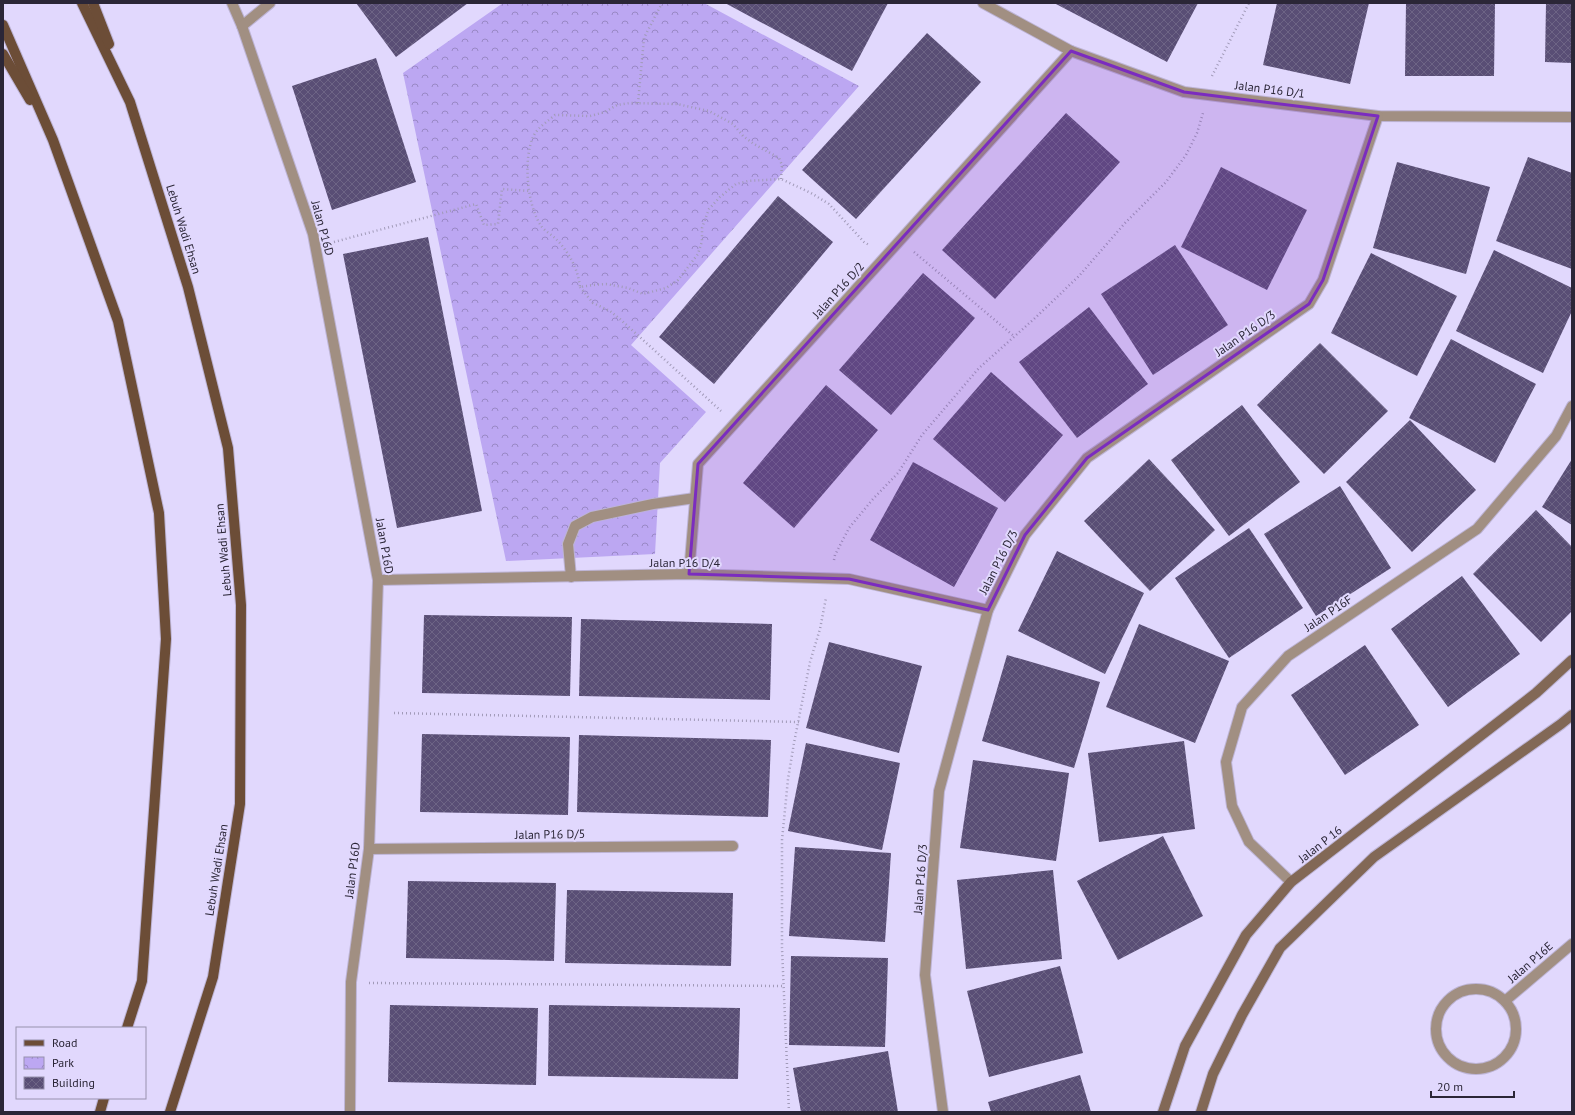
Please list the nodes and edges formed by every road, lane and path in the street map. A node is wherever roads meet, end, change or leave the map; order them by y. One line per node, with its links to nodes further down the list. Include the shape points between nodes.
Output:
1 (82, 3): 13 (main road, Lebuh Wadi Ehsan)
2 (93, 3): 13 (main road)
3 (232, 3): 9 (street, Jalan P16D)
4 (270, 3): 9 (street)
5 (662, 3): 14 (path, via 644,38)
6 (983, 3): 10 (street, Jalan P16 D/1)
7 (1249, 3): 12 (path, via 1215,70)
8 (3, 25): 17 (main road)
9 (242, 26): 21 (street, Jalan P16D)
10 (1071, 51): 12 (street, Jalan P16 D/1, via 1184,92); 20 (street, Jalan P16 D/2)
11 (3, 54): 17 (main road)
12 (1208, 94): 15 (street, Jalan P16 D/1); 24 (path, via 1197,133 1186,155 1166,182 1125,222 1079,276)
13 (130, 102): 47 (main road, Lebuh Wadi Ehsan, via 188,287 228,448 241,605 240,804 213,977)
14 (638, 103): 18 (path, via 677,104 721,116 733,124 743,136 779,158 782,165); 19 (path, via 617,105 590,116 554,115 534,135 528,151)
15 (1378, 116): 16 (street, Jalan P16 D/1); 32 (street, Jalan P16 D/3, via 1323,280 1309,304 1087,458 1026,535)
16 (1572, 117)
17 (53, 140): 44 (main road, via 118,321 159,513 166,639 142,981)
18 (780, 179): 22 (path, via 828,204 864,242); 23 (path, via 736,184 720,197 709,209 702,228 698,254 678,280 666,288 643,294 606,284)
19 (529, 191): 21 (path, via 502,188 498,224 484,225 476,204); 23 (path, via 535,216 544,229 564,248 578,276)
20 (900, 240): 22 (street, Jalan P16 D/2); 24 (path)
21 (316, 247): 31 (street, Jalan P16D)
22 (886, 255): 26 (street, Jalan P16 D/2)
23 (580, 287): 26 (path, via 592,303 620,319)
24 (1015, 337): 30 (path, via 979,368 922,435 898,473 849,528 835,555)
25 (1572, 406): 39 (street, Jalan P16F, via 1556,436 1477,529 1288,656 1242,707 1226,762 1232,806 1249,842)
26 (735, 424): 27 (street, Jalan P16 D/2, via 698,464)
27 (695, 498): 28 (street, Jalan P16 D/2); 29 (street, via 653,504 592,518 575,526 568,544)
28 (689, 574): 29 (street, Jalan P16 D/4); 30 (street, Jalan P16 D/4)
29 (571, 576): 31 (street, Jalan P16 D/4)
30 (831, 578): 32 (street, Jalan P16 D/4, via 849,579); 36 (path, via 810,662)
31 (378, 580): 34 (street, Jalan P16D)
32 (988, 610): 50 (street, Jalan P16 D/3, via 939,791 925,975)
33 (1572, 660): 39 (street, Jalan P 16, via 1536,694)
34 (374, 712): 36 (path); 38 (street, Jalan P16D)
35 (1572, 715): 52 (street, via 1374,857 1280,948 1242,1014 1213,1074)
36 (799, 722): 42 (path, via 788,779 782,840)
37 (733, 846): 38 (street, Jalan P16 D/5)
38 (369, 849): 41 (street, Jalan P16D)
39 (1291, 882): 51 (street, Jalan P 16, via 1246,935 1185,1046)
40 (1572, 944): 43 (street, Jalan P16E)
41 (351, 982): 42 (path); 48 (street, Jalan P16D)
42 (783, 986): 49 (path)
43 (1505, 1001): 43 (street, Jalan P16E, via 1513,1012 1516,1026 1515,1040 1509,1052 1499,1062 1486,1068 1472,1070 1459,1066 1449,1058 1441,1048 1437,1036 1437,1023 1448,1001 1470,990 1483,990)
44 (127, 1027)
45 (104, 1099): 46 (main road)
46 (100, 1112)
47 (170, 1112)
48 (350, 1112)
49 (789, 1112)
50 (943, 1112)
51 (1163, 1112)
52 (1201, 1112)

